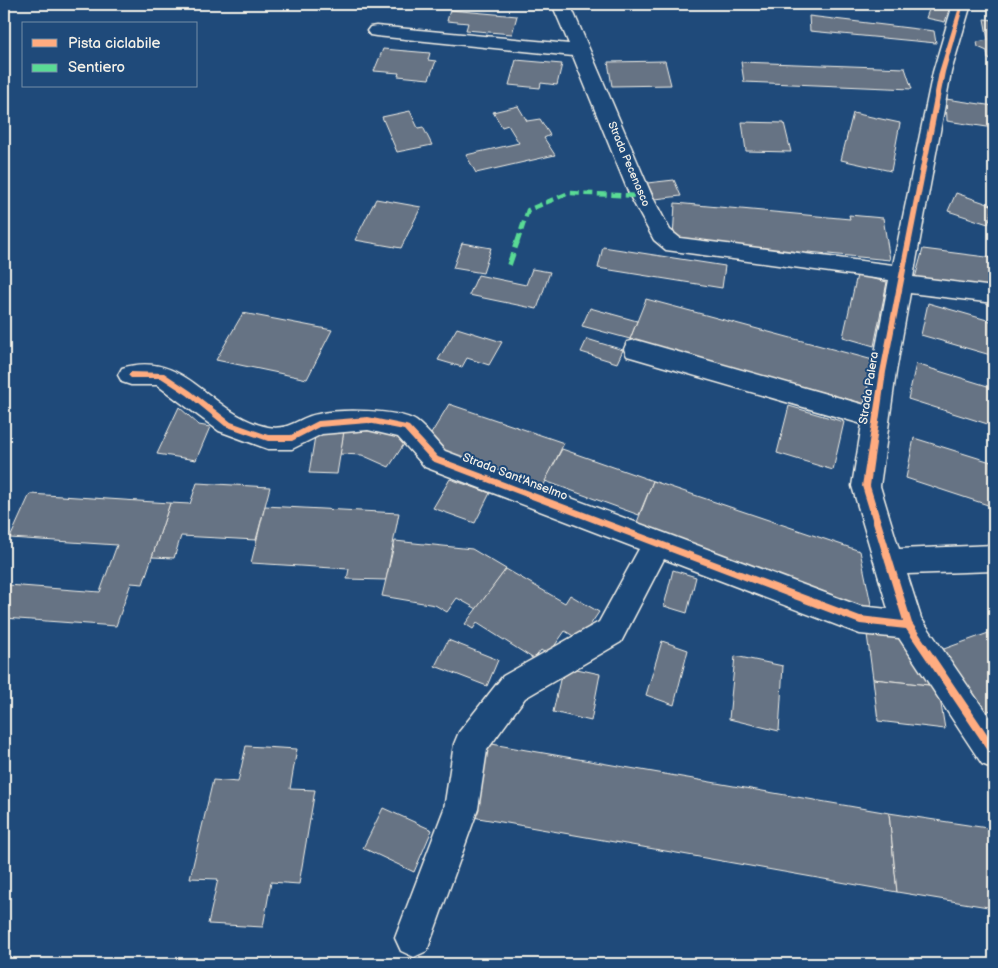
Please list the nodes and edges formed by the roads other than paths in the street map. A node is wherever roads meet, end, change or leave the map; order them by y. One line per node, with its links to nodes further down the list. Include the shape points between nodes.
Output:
1 (561, 4): 4 (street, Strada Pecenasco)
2 (962, 4): 5 (street, Strada Palera, via 942,72)
3 (376, 31): 4 (street)
4 (582, 51): 5 (street, Strada Pecenasco, via 641,196 662,235 674,245)
5 (901, 279): 6 (street, Strada Pecenasco); 9 (street, Strada Palera)
6 (994, 295)
7 (636, 349): 9 (street)
8 (131, 375): 10 (street, Strada Sant'Anselmo, via 162,376 228,424 268,438 292,438 318,424 340,422 368,420 406,428 435,459)
9 (876, 418): 12 (street, Strada Palera, via 866,486)
10 (657, 543): 13 (street, Strada Sant'Anselmo, via 860,620); 15 (street, via 610,632 514,687 471,744 461,809)
11 (994, 558): 12 (street)
12 (889, 562): 13 (street, Strada Palera)
13 (908, 626): 14 (street, Strada Palera)
14 (994, 752)
15 (414, 938)

